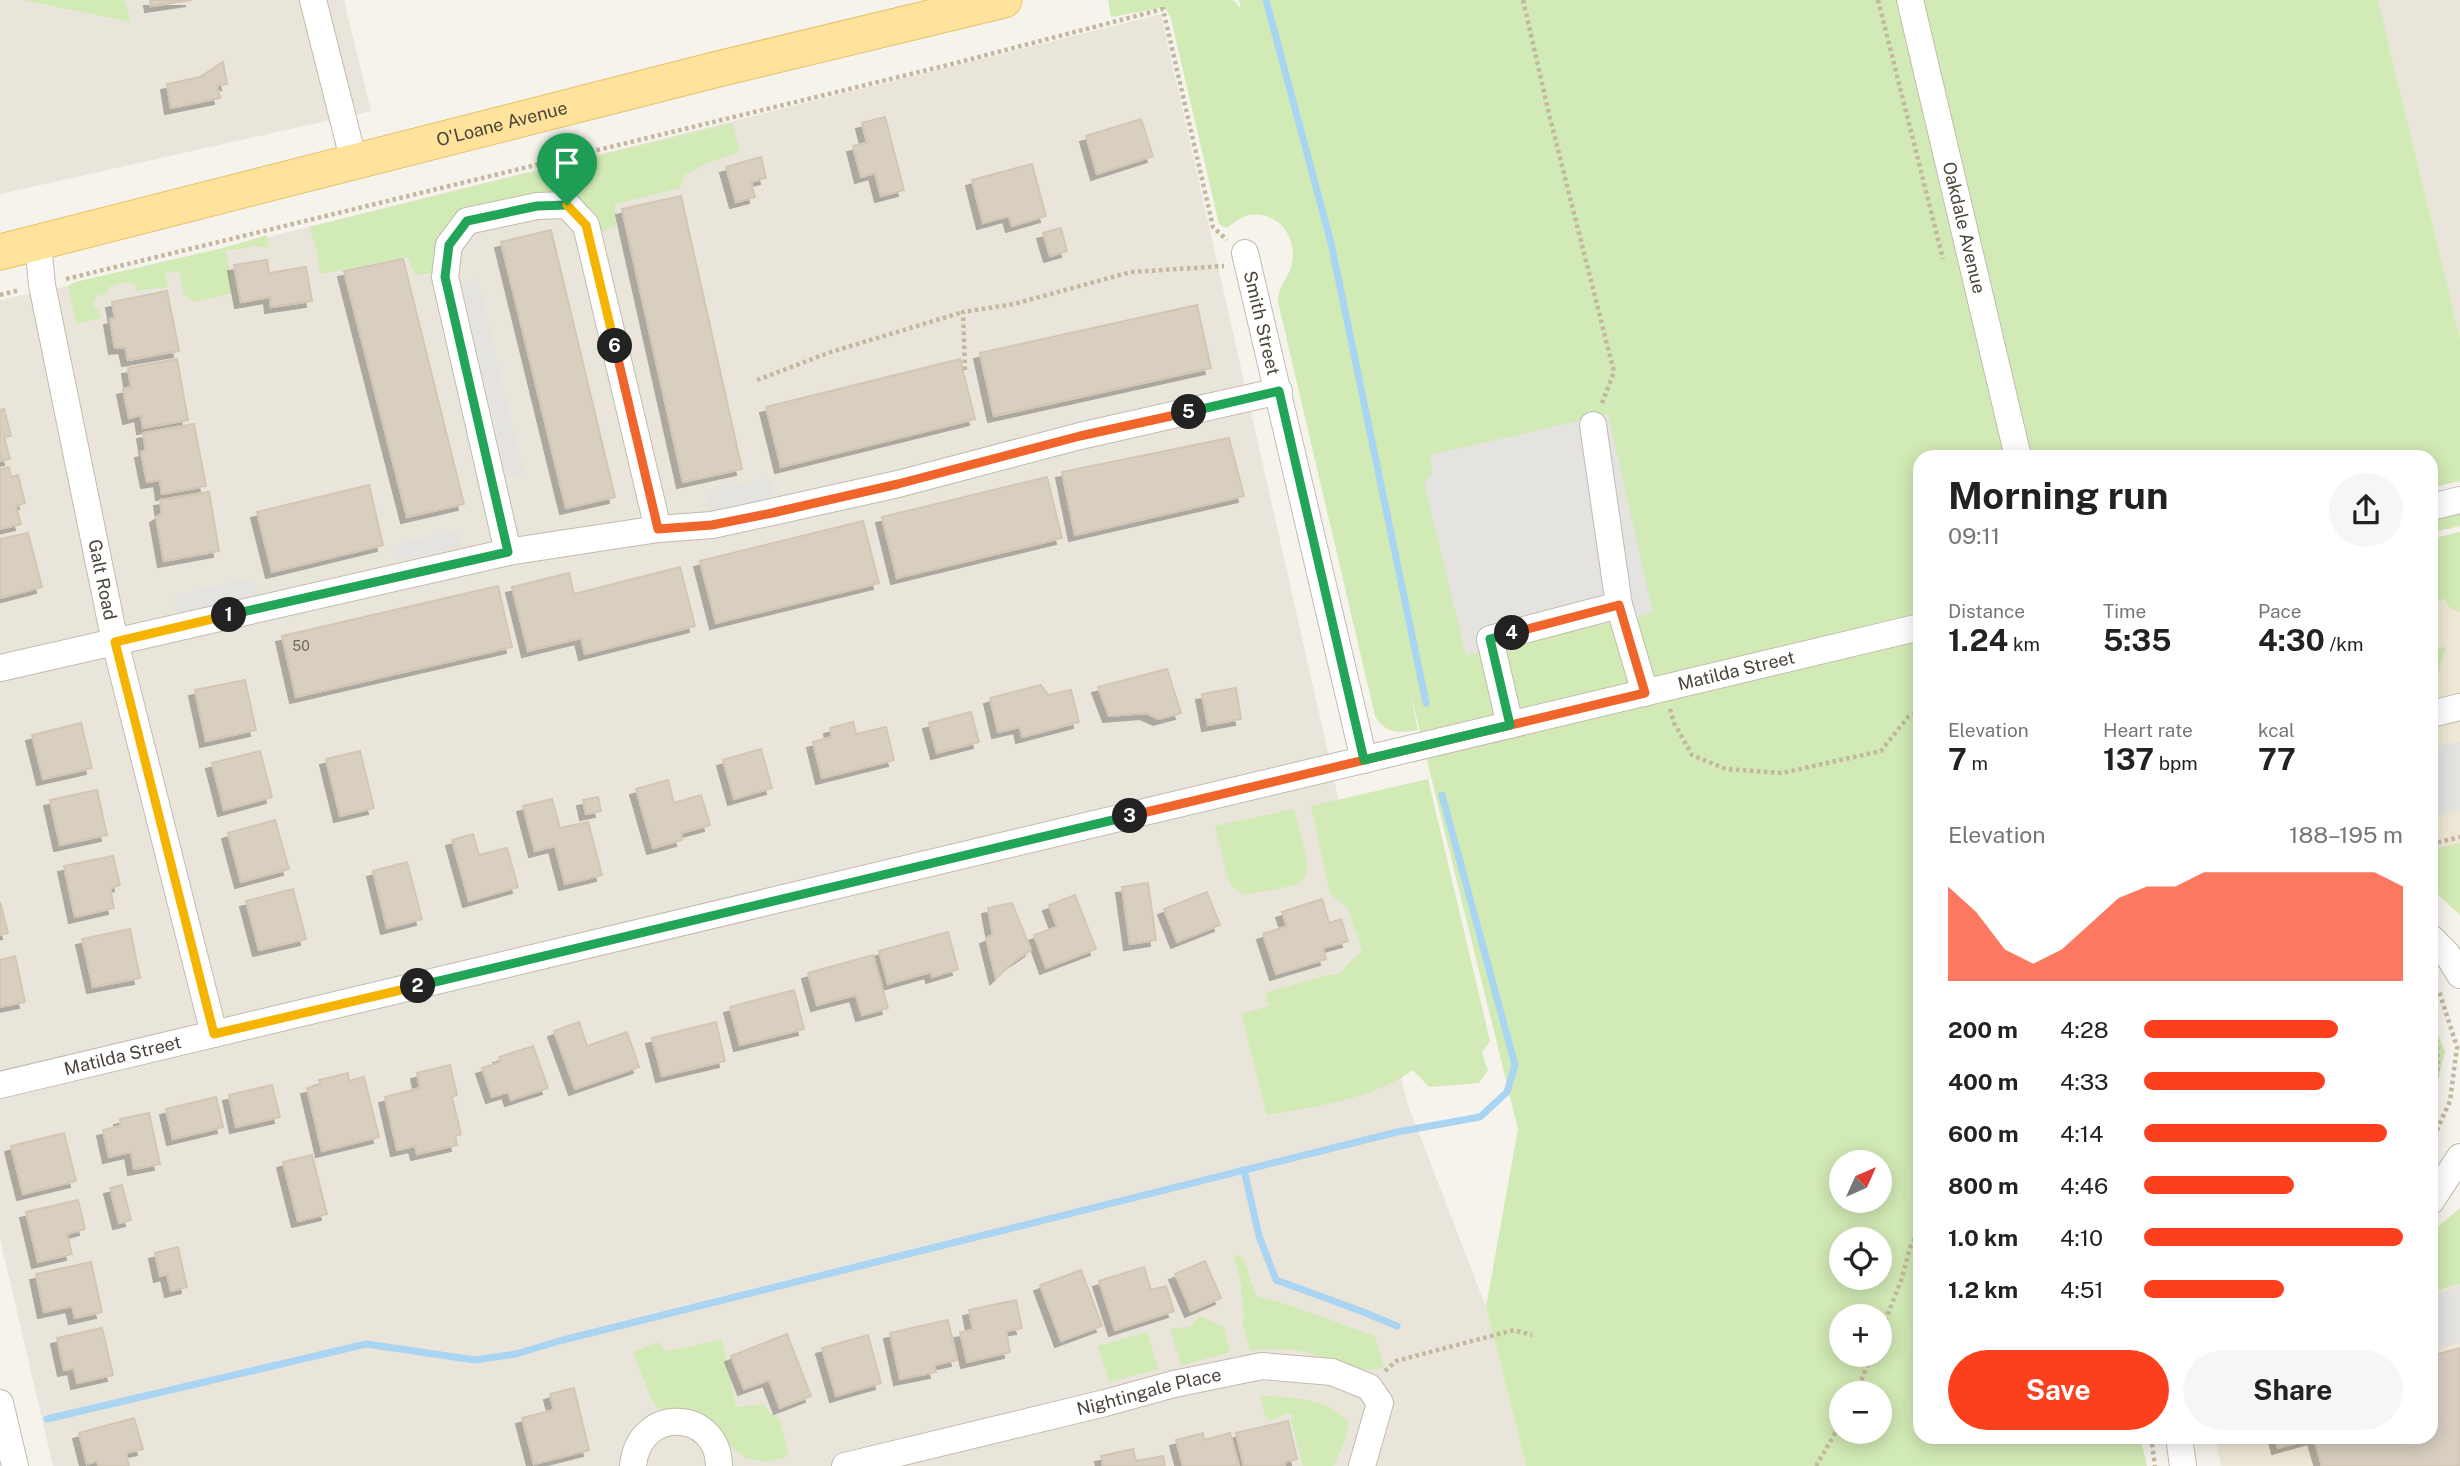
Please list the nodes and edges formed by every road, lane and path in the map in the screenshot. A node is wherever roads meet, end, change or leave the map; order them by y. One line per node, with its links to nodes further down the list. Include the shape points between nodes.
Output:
1 (313, 0): 6 (street)
2 (1004, 0): 6 (main road, O'Loane Avenue)
3 (1523, 0): 17 (path, via 1614,372)
4 (1878, 0): 10 (path)
5 (1910, 0): 18 (street, Oakdale Avenue)
6 (354, 162): 7 (main road, O'Loane Avenue)
7 (37, 243): 8 (main road, O'Loane Avenue); 11 (street, Galt Road)
8 (0, 252)
9 (1245, 253): 11 (path, via 1213,227 1163,9 936,69); 13 (path, via 1221,267 1130,272 1014,304); 16 (street, Smith Street)
10 (1945, 269)
11 (42, 285): 12 (path); 25 (street, Galt Road)
12 (0, 295)
13 (963, 312): 14 (path); 15 (path)
14 (965, 370)
15 (757, 380)
16 (1279, 391): 21 (street, via 772,513 712,525); 32 (street, Smith Street)
17 (1593, 425): 23 (street)
18 (2016, 450)
19 (2460, 500): 20 (street)
20 (2438, 505)
21 (658, 529): 22 (street); 22 (street, via 586,225 567,205 537,206 467,221 449,245 445,277)
22 (508, 552): 25 (street)
23 (1619, 605): 27 (street); 31 (street, via 1490,639)
24 (1913, 629): 27 (street, Matilda Street)
25 (115, 642): 26 (street); 37 (street, Galt Road)
26 (0, 668)
27 (1654, 690): 30 (path, via 1692,755 1726,769 1782,773 1881,751); 31 (street, Matilda Street)
28 (2460, 707): 29 (street)
29 (2438, 712)
30 (1913, 715)
31 (1510, 725): 32 (street, Matilda Street)
32 (1364, 760): 37 (street, Matilda Street)
33 (2460, 837): 34 (path)
34 (2438, 842)
35 (2438, 945): 36 (street, via 2447,954)
36 (2448, 979): 39 (path, via 2457,1046 2450,1101)
37 (214, 1034): 38 (street, Matilda Street)
38 (0, 1085)
39 (2438, 1128)
40 (2460, 1157): 41 (street)
41 (2438, 1190)
42 (1913, 1244): 43 (path)
43 (1892, 1304)
44 (1532, 1335): 45 (path, via 1514,1330 1396,1361)
45 (1370, 1387): 53 (street, Nightingale Place, via 1332,1372 1262,1366); 54 (street, via 1380,1403)
46 (0, 1403): 50 (street)
47 (1829, 1444): 55 (path)
48 (2152, 1444): 56 (path)
49 (2180, 1444): 57 (street)
50 (15, 1466)
51 (633, 1466): 52 (street, via 634,1453 646,1433 674,1421 692,1424 705,1433 715,1445)
52 (719, 1466)
53 (845, 1466)
54 (1362, 1466)
55 (1816, 1466)
56 (2155, 1466)
57 (2183, 1466)

